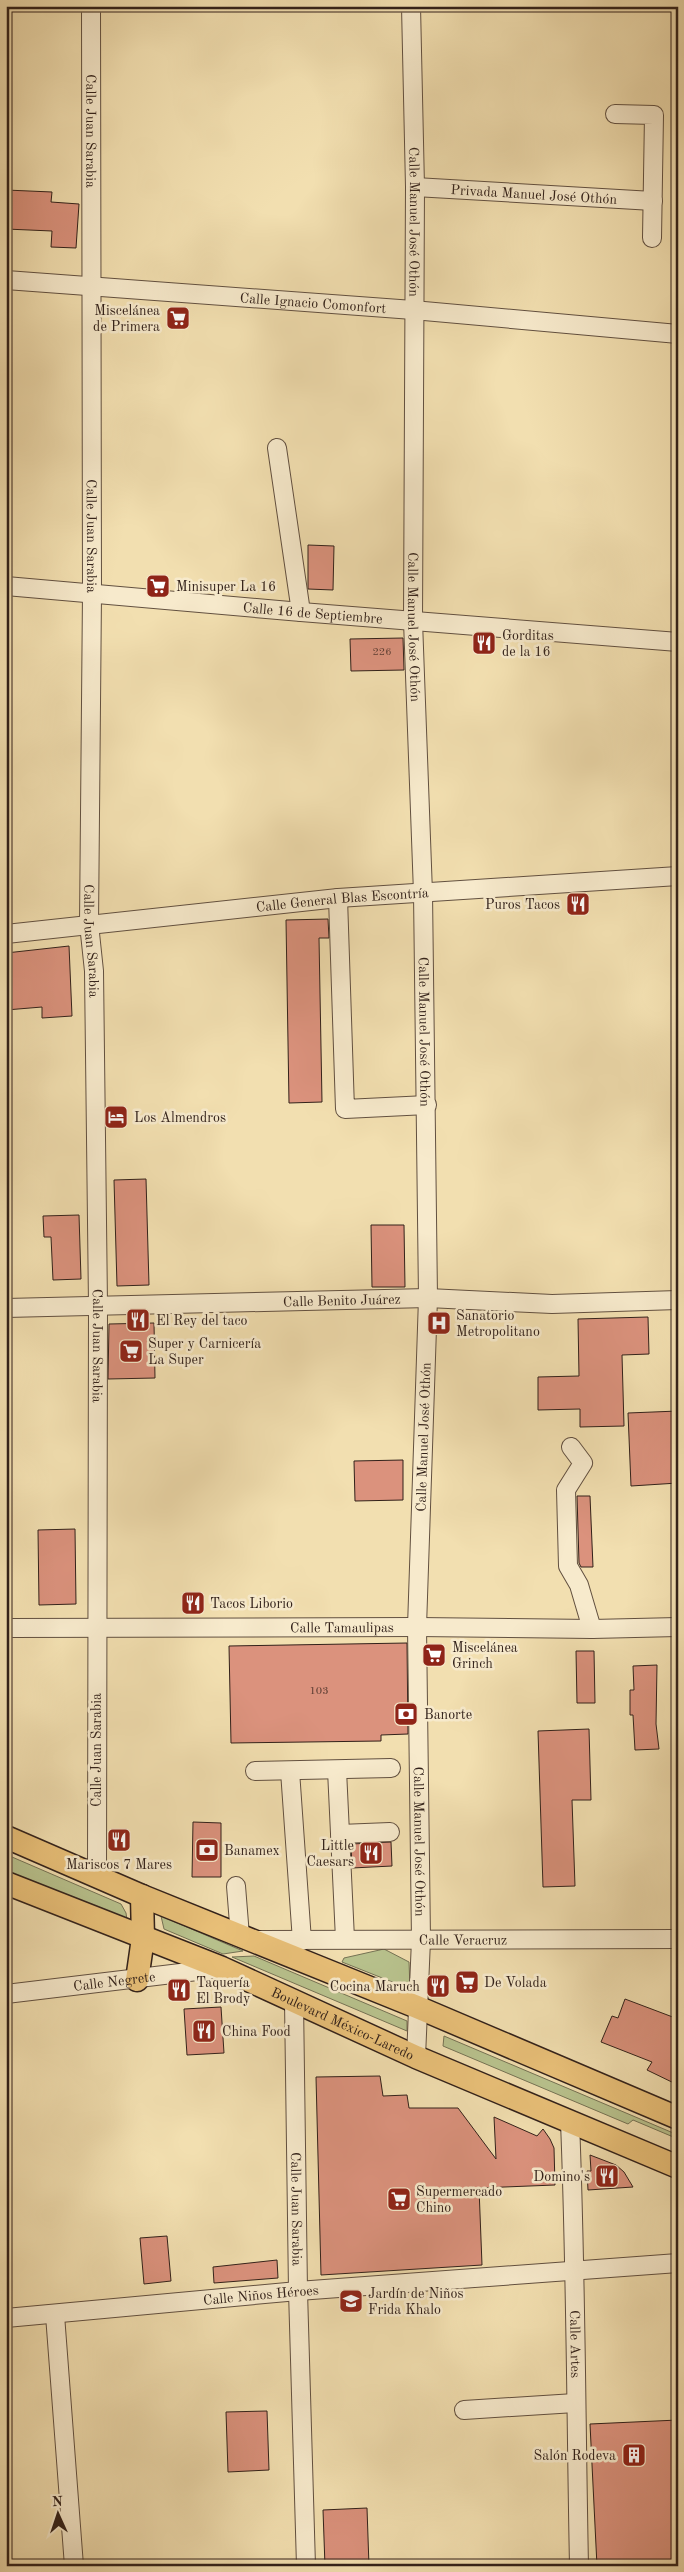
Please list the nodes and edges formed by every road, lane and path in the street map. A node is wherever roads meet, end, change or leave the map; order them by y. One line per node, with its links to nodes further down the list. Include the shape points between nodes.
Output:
1 (91, 6): 8 (street, Calle Juan Sarabia)
2 (411, 6): 4 (street, Calle Manuel José Othón)
3 (615, 114): 5 (street, via 654,115)
4 (415, 187): 5 (street, Privada Manuel José Othón); 9 (street, Calle Manuel José Othón)
5 (653, 201): 6 (street)
6 (652, 238)
7 (6, 280): 8 (street, Calle Ignacio Comonfort)
8 (91, 288): 9 (street, Calle Ignacio Comonfort); 13 (street, Calle Juan Sarabia)
9 (413, 310): 10 (street, Calle Ignacio Comonfort); 15 (street, Calle Manuel José Othón)
10 (678, 334)
11 (277, 448): 14 (street)
12 (6, 586): 13 (street, Calle 16 de Septiembre)
13 (92, 593): 14 (street, Calle 16 de Septiembre); 20 (street, Calle Juan Sarabia)
14 (301, 612): 15 (street, Calle 16 de Septiembre)
15 (412, 621): 16 (street, Calle 16 de Septiembre); 18 (street, Calle Manuel José Othón)
16 (678, 642)
17 (678, 876): 18 (street, Calle General Blas Escontría)
18 (423, 893): 19 (street, Calle General Blas Escontría); 22 (street, Calle Manuel José Othón)
19 (338, 898): 20 (street, Calle General Blas Escontría); 22 (street, via 345,1109)
20 (89, 924): 21 (street, Calle General Blas Escontría); 25 (street, Calle Juan Sarabia, via 94,971)
21 (6, 934)
22 (427, 1105): 23 (street, Calle Manuel José Othón)
23 (428, 1298): 24 (street, Calle Benito Juárez, via 552,1304); 25 (street, Calle Benito Juárez); 29 (street, Calle Manuel José Othón)
24 (678, 1300)
25 (98, 1305): 26 (street, Calle Benito Juárez); 28 (street, Calle Juan Sarabia)
26 (6, 1308)
27 (571, 1447): 32 (street, via 583,1463 566,1490 568,1566 579,1585)
28 (96, 1626): 29 (street, Calle Tamaulipas); 31 (street, Calle Tamaulipas); 40 (street, Calle Juan Sarabia)
29 (417, 1627): 32 (street, Calle Tamaulipas); 48 (street, Calle Manuel José Othón)
30 (678, 1627): 32 (street, Calle Tamaulipas)
31 (6, 1628)
32 (592, 1629)
33 (391, 1768): 35 (street)
34 (290, 1770): 35 (street); 36 (street); 49 (street)
35 (337, 1770): 38 (street)
36 (255, 1771)
37 (390, 1832): 38 (street)
38 (340, 1834): 46 (street)
39 (6, 1837): 40 (main road)
40 (97, 1875): 43 (main road)
41 (6, 1883): 44 (main road, Boulevard México-Laredo)
42 (236, 1886): 45 (street)
43 (142, 1896): 44 (main road); 45 (main road)
44 (143, 1938): 50 (main road, Boulevard México-Laredo); 51 (main road)
45 (244, 1938): 49 (street, Calle Veracruz); 54 (main road)
46 (345, 1939): 48 (street, Calle Veracruz); 49 (street, Calle Veracruz)
47 (678, 1939): 48 (street, Calle Veracruz)
48 (421, 1940): 54 (street, Calle Manuel José Othón)
49 (302, 1941)
50 (222, 1968): 51 (street, Calle Negrete); 53 (main road, Boulevard México-Laredo)
51 (138, 1980): 52 (street, Calle Negrete)
52 (6, 1994)
53 (294, 2001): 55 (main road, Boulevard México-Laredo); 61 (street, Calle Juan Sarabia)
54 (417, 2007): 55 (street, Calle Manuel José Othón); 56 (main road)
55 (416, 2057): 57 (main road, Boulevard México-Laredo)
56 (678, 2118)
57 (570, 2122): 58 (main road, Boulevard México-Laredo); 60 (street, Calle Artes)
58 (678, 2167)
59 (678, 2263): 60 (street, Calle Niños Héroes)
60 (576, 2272): 61 (street, Calle Niños Héroes); 64 (street, Calle Artes)
61 (298, 2291): 62 (street, Calle Niños Héroes); 67 (street, Calle Juan Sarabia)
62 (55, 2315): 63 (street, Calle Niños Héroes); 66 (street)
63 (6, 2318)
64 (575, 2403): 65 (street); 68 (street, Calle Artes)
65 (464, 2410)
66 (74, 2566)
67 (306, 2566)
68 (579, 2566)

